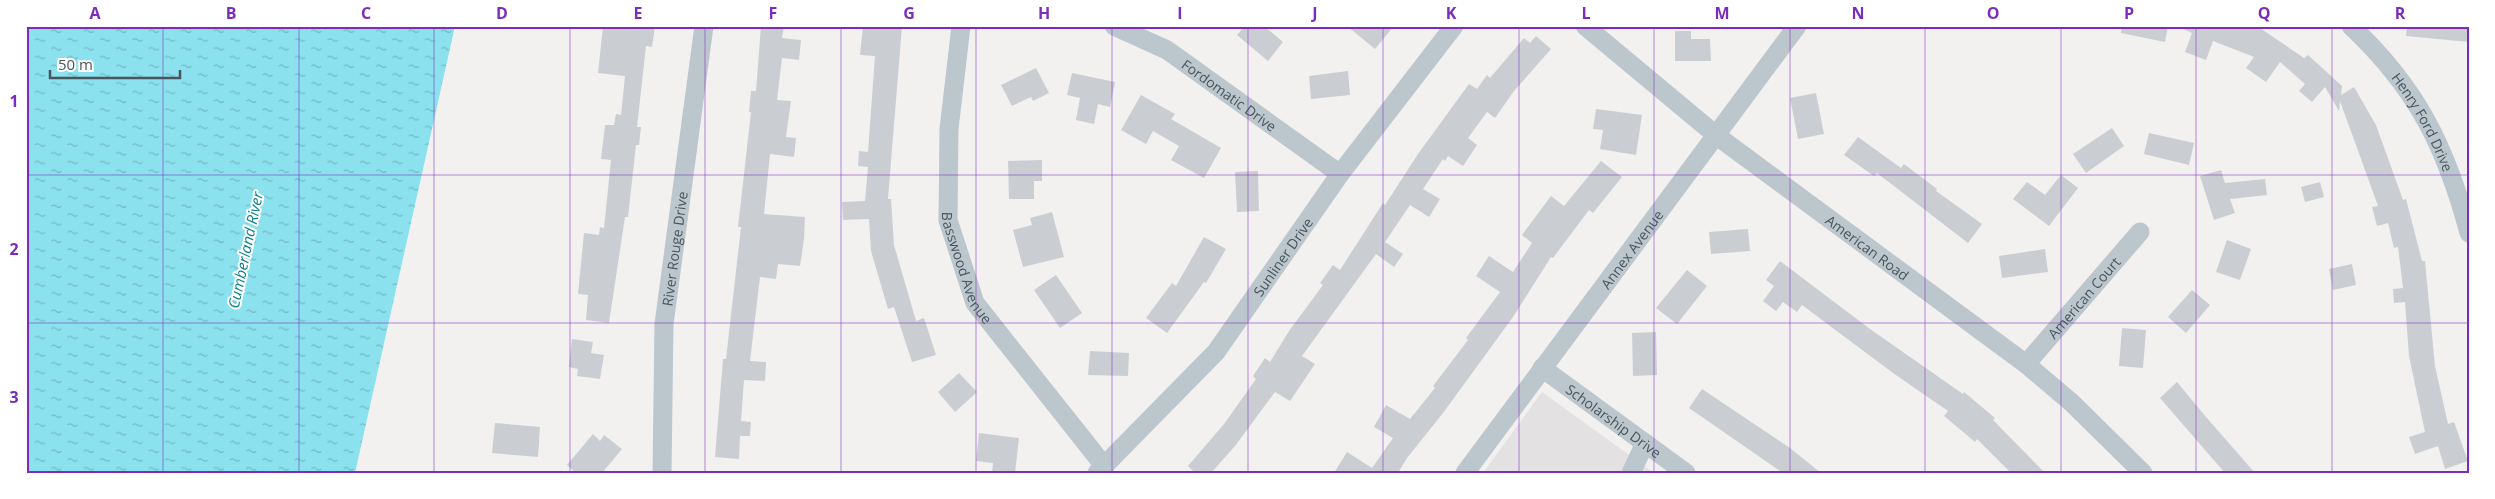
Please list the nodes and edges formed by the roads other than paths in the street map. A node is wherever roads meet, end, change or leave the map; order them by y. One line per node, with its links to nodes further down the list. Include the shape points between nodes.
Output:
1 (704, 26): 17 (street, River Rouge Drive, via 664,324)
2 (961, 26): 15 (street, Basswood Avenue, via 949,129 948,220 975,303)
3 (1114, 26): 9 (street, Fordomatic Drive, via 1167,50)
4 (1454, 26): 9 (street, Sunliner Drive)
5 (1586, 26): 8 (street, American Road)
6 (1797, 26): 8 (street, Annex Avenue)
7 (2351, 26): 11 (street, Henry Ford Drive, via 2404,84 2436,135 2456,186)
8 (1717, 136): 12 (street, American Road); 13 (street, Annex Avenue)
9 (1340, 174): 15 (street, Sunliner Drive, via 1216,352)
10 (2140, 232): 12 (street, American Court)
11 (2469, 234)
12 (2026, 364): 20 (street, American Road, via 2072,403)
13 (1542, 368): 14 (street, Scholarship Drive); 16 (street, Annex Avenue)
14 (1645, 443): 18 (street); 19 (street, Scholarship Drive)
15 (1101, 470)
16 (1468, 472)
17 (662, 473)
18 (1631, 473)
19 (1686, 473)
20 (2143, 473)

